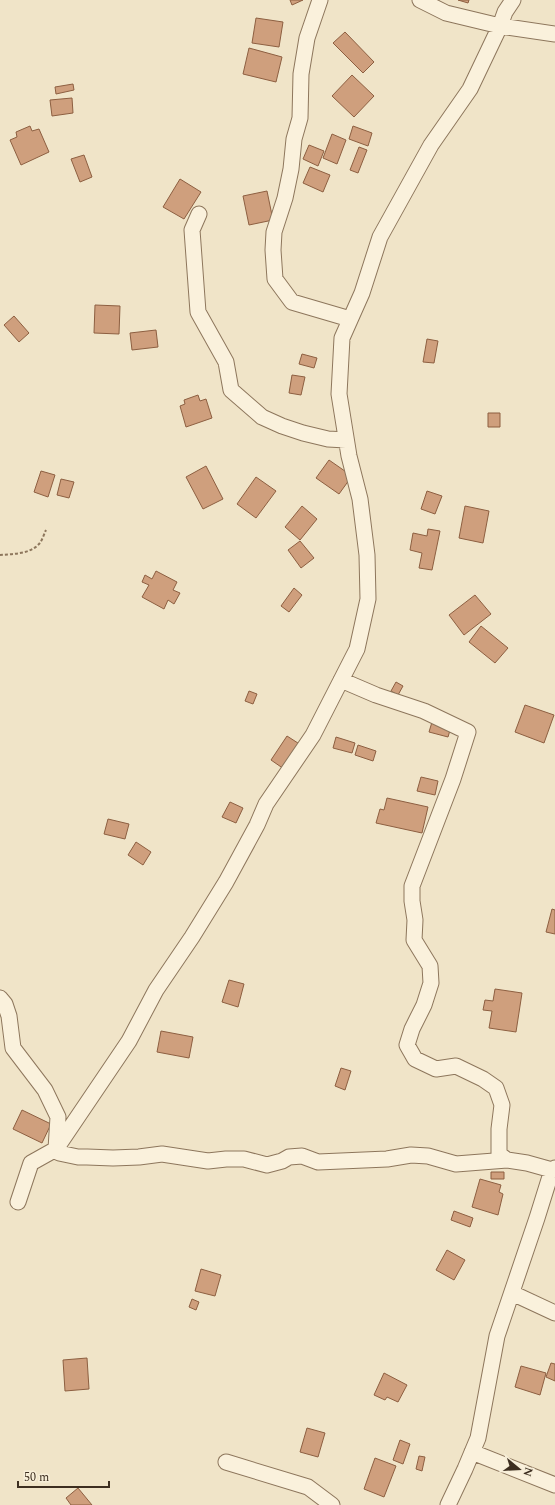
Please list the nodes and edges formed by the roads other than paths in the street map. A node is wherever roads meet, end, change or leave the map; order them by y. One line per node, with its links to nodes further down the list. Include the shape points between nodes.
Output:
1 (320, 0): 7 (street, via 307,38 301,74 300,118 294,139 285,198 274,232 275,279 292,302)
2 (420, 0): 4 (street, via 446,13)
3 (513, 0): 4 (street)
4 (500, 26): 5 (street); 7 (street, via 470,89 431,145 380,238 362,293)
5 (555, 34)
6 (199, 214): 8 (street, via 192,230 198,312 226,362 231,390 262,417 282,426 328,439)
7 (350, 319): 8 (street, via 342,338 339,394)
8 (346, 440): 9 (street, via 360,499 367,555 368,599 358,649)
9 (341, 680): 11 (street, via 313,735 266,804 226,882 156,990 129,1041); 12 (street, via 424,711 468,732 412,886 414,940 430,966 431,983 407,1045 415,1060 436,1069 456,1066 496,1088 502,1105 499,1154)
10 (0, 998): 11 (street, via 9,1016 13,1048 45,1090 58,1117)
11 (56, 1149): 12 (street, via 59,1153 78,1158 126,1158 162,1154 208,1161 244,1159 268,1165 289,1156 302,1156 318,1162 387,1159 411,1155 428,1156 456,1164); 14 (street, via 31,1163)
12 (508, 1160): 13 (street)
13 (554, 1169): 15 (street)
14 (18, 1202)
15 (512, 1292): 16 (street); 17 (street, via 497,1336 478,1438)
16 (555, 1313)
17 (472, 1452): 19 (street); 21 (street)
18 (226, 1462): 20 (street, via 308,1488)
19 (555, 1485)
20 (332, 1505)
21 (448, 1505)

